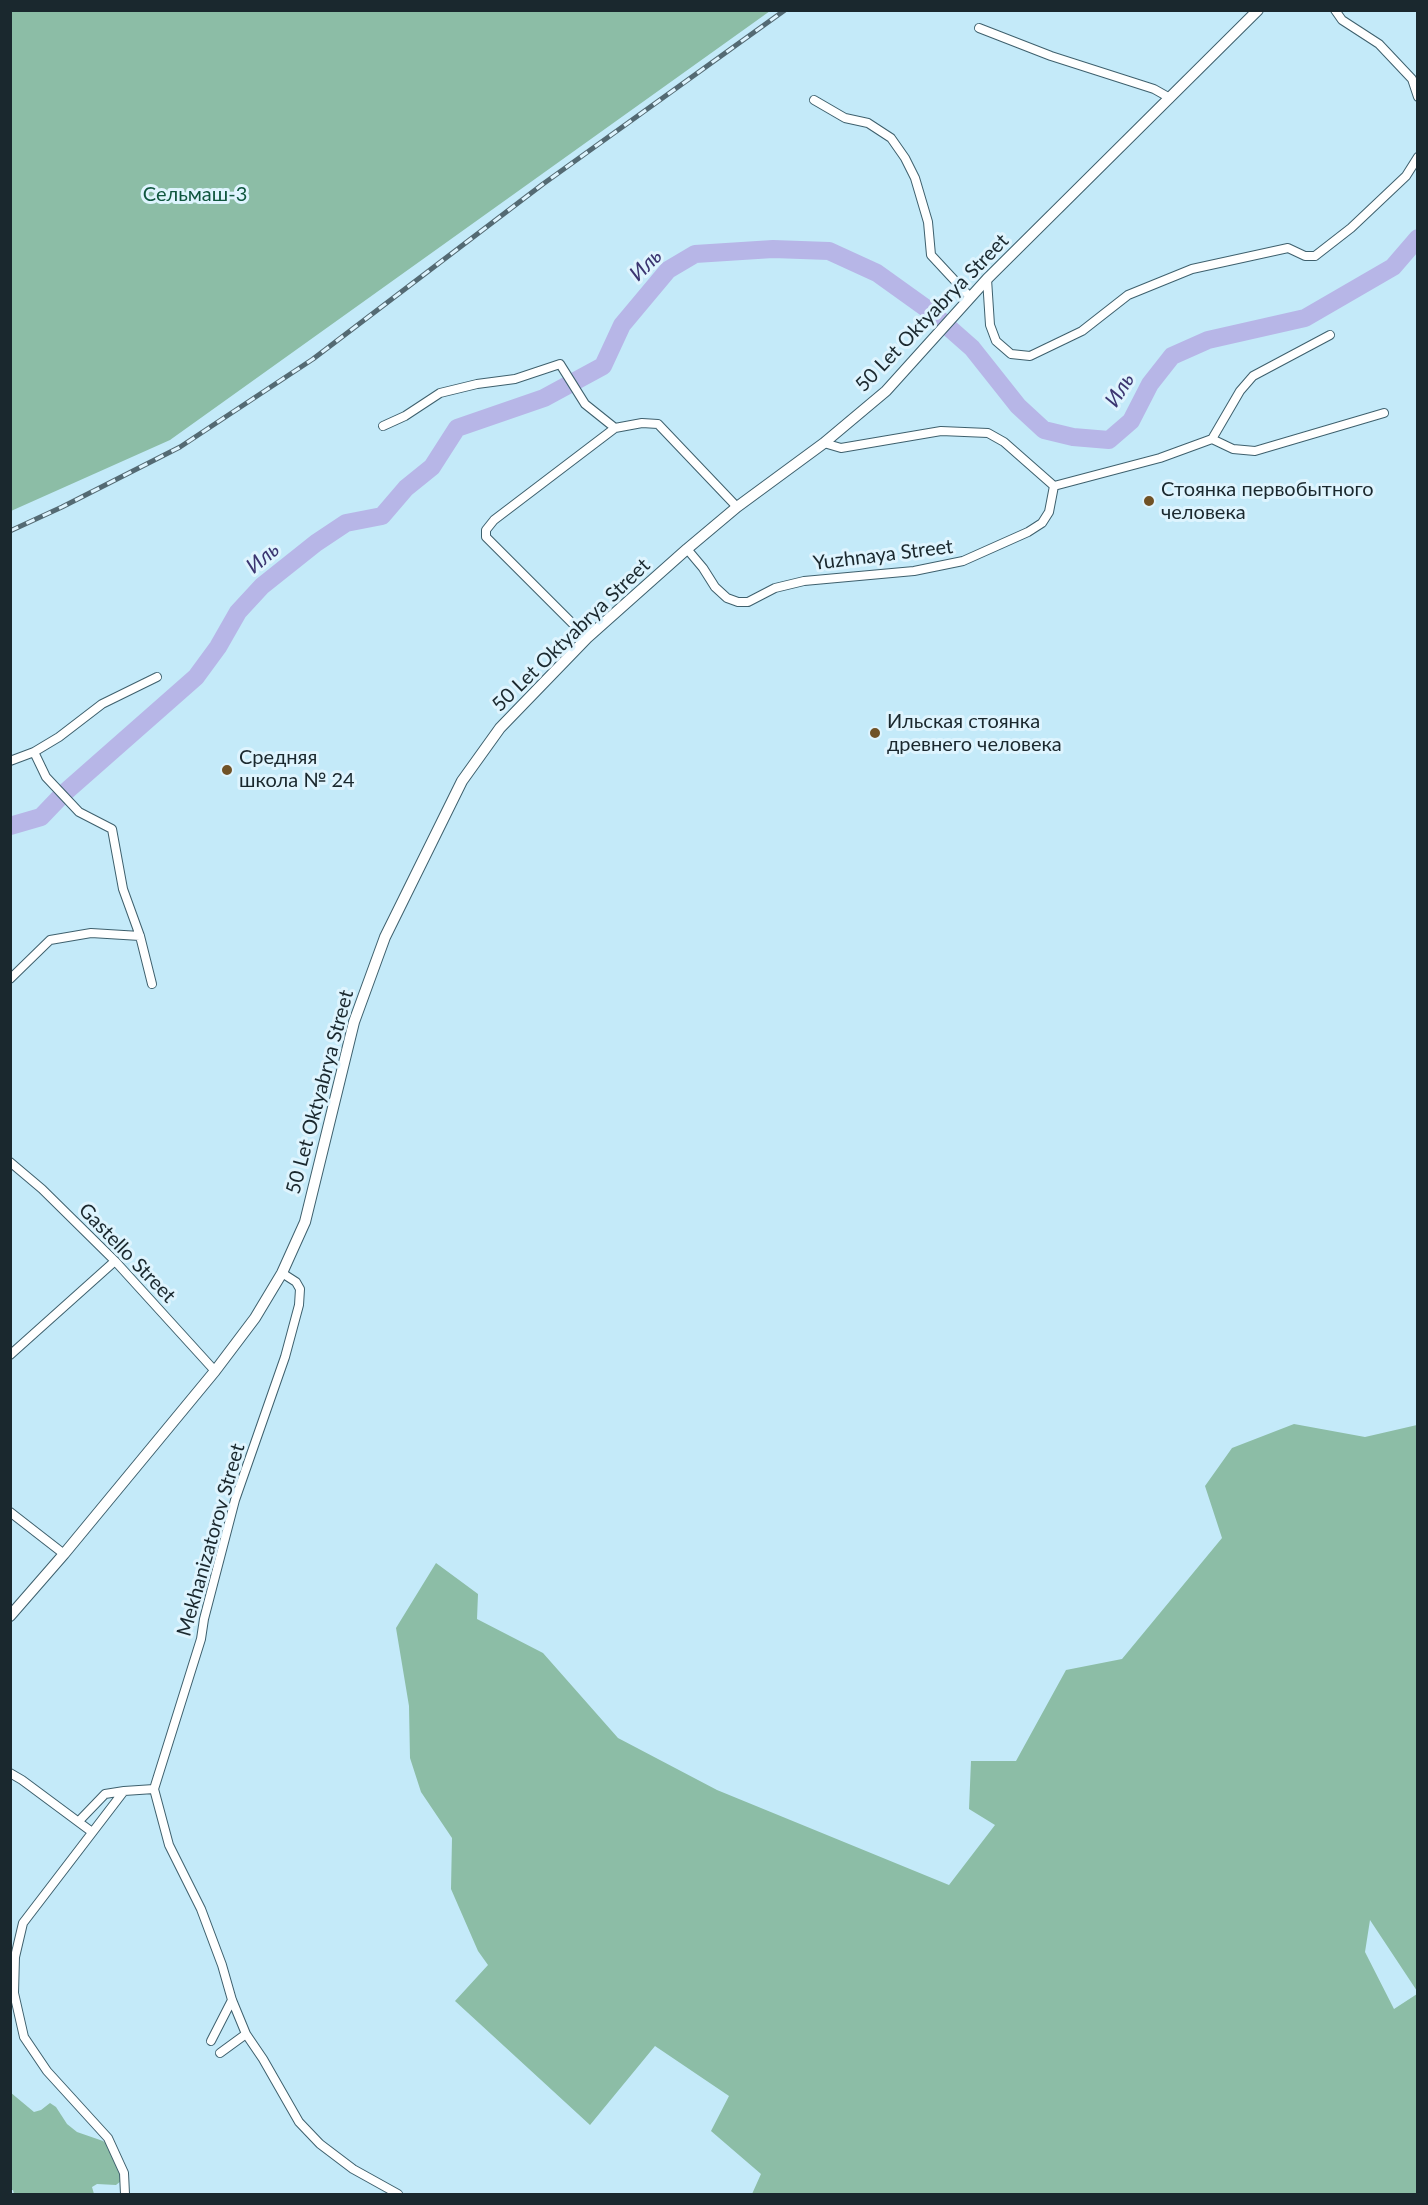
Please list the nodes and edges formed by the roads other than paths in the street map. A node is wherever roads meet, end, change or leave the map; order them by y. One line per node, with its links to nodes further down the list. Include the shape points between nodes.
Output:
1 (1335, 10): 4 (street, via 1341,20 1379,44 1412,79)
2 (1254, 12): 5 (street, 50 Let Oktyabrya Street)
3 (979, 27): 5 (street)
4 (1418, 97)
5 (1170, 98): 8 (street, 50 Let Oktyabrya Street)
6 (814, 100): 9 (street, via 845,118 868,123 891,138 915,178 928,222 931,255)
7 (1418, 157): 8 (street, via 1406,176 1315,256 1288,248 1192,270 1128,296 1082,331 1030,356 1011,354 996,341 990,325)
8 (987, 279): 9 (street, 50 Let Oktyabrya Street)
9 (970, 297): 15 (street, 50 Let Oktyabrya Street, via 886,391)
10 (1329, 335): 14 (street, via 1253,376)
11 (1384, 412): 14 (street, via 1255,451 1233,449)
12 (383, 426): 13 (street, via 440,393 515,379 560,364 585,404)
13 (615, 428): 17 (street, via 658,424); 19 (street, via 486,530 486,537 496,548)
14 (1212, 439): 16 (street, via 1160,458)
15 (824, 443): 16 (street, via 841,448 941,431 988,433 1004,442); 17 (street, 50 Let Oktyabrya Street)
16 (1054, 486): 18 (street, Yuzhnaya Street, via 1049,512 1042,523 963,561 914,571 804,581 775,588 748,602 727,598)
17 (737, 507): 18 (street, 50 Let Oktyabrya Street)
18 (687, 549): 19 (street, 50 Let Oktyabrya Street)
19 (587, 638): 28 (street, 50 Let Oktyabrya Street, via 500,728 462,781 385,937 354,1022 305,1221)
20 (157, 677): 21 (street, via 102,704)
21 (34, 752): 22 (street); 23 (street, via 46,777 79,812 112,829 123,889)
22 (10, 761)
23 (140, 936): 24 (street, via 91,933 50,940); 25 (street)
24 (10, 979)
25 (152, 984)
26 (10, 1162): 27 (street, Gastello Street)
27 (115, 1261): 29 (street); 30 (street, Gastello Street)
28 (282, 1273): 30 (street, 50 Let Oktyabrya Street, via 255,1318); 35 (street, Mekhanizatorov Street, via 300,1289 299,1305 235,1500 201,1639)
29 (10, 1355)
30 (215, 1371): 32 (street, 50 Let Oktyabrya Street)
31 (10, 1512): 32 (street)
32 (64, 1554): 33 (street, 50 Let Oktyabrya Street)
33 (10, 1616)
34 (10, 1773): 37 (street)
35 (154, 1789): 36 (street); 39 (street, via 169,1845 201,1909)
36 (124, 1791): 37 (street, via 105,1794); 38 (street)
37 (79, 1821): 38 (street)
38 (92, 1832): 44 (street, via 23,1923 15,1957 14,1993 24,2037 47,2071 108,2138 124,2173)
39 (232, 2000): 40 (street); 41 (street)
40 (246, 2034): 42 (street); 43 (street, via 299,2122 320,2144)
41 (211, 2041)
42 (220, 2053)
43 (382, 2191): 45 (street)
44 (125, 2194)
45 (398, 2194)

